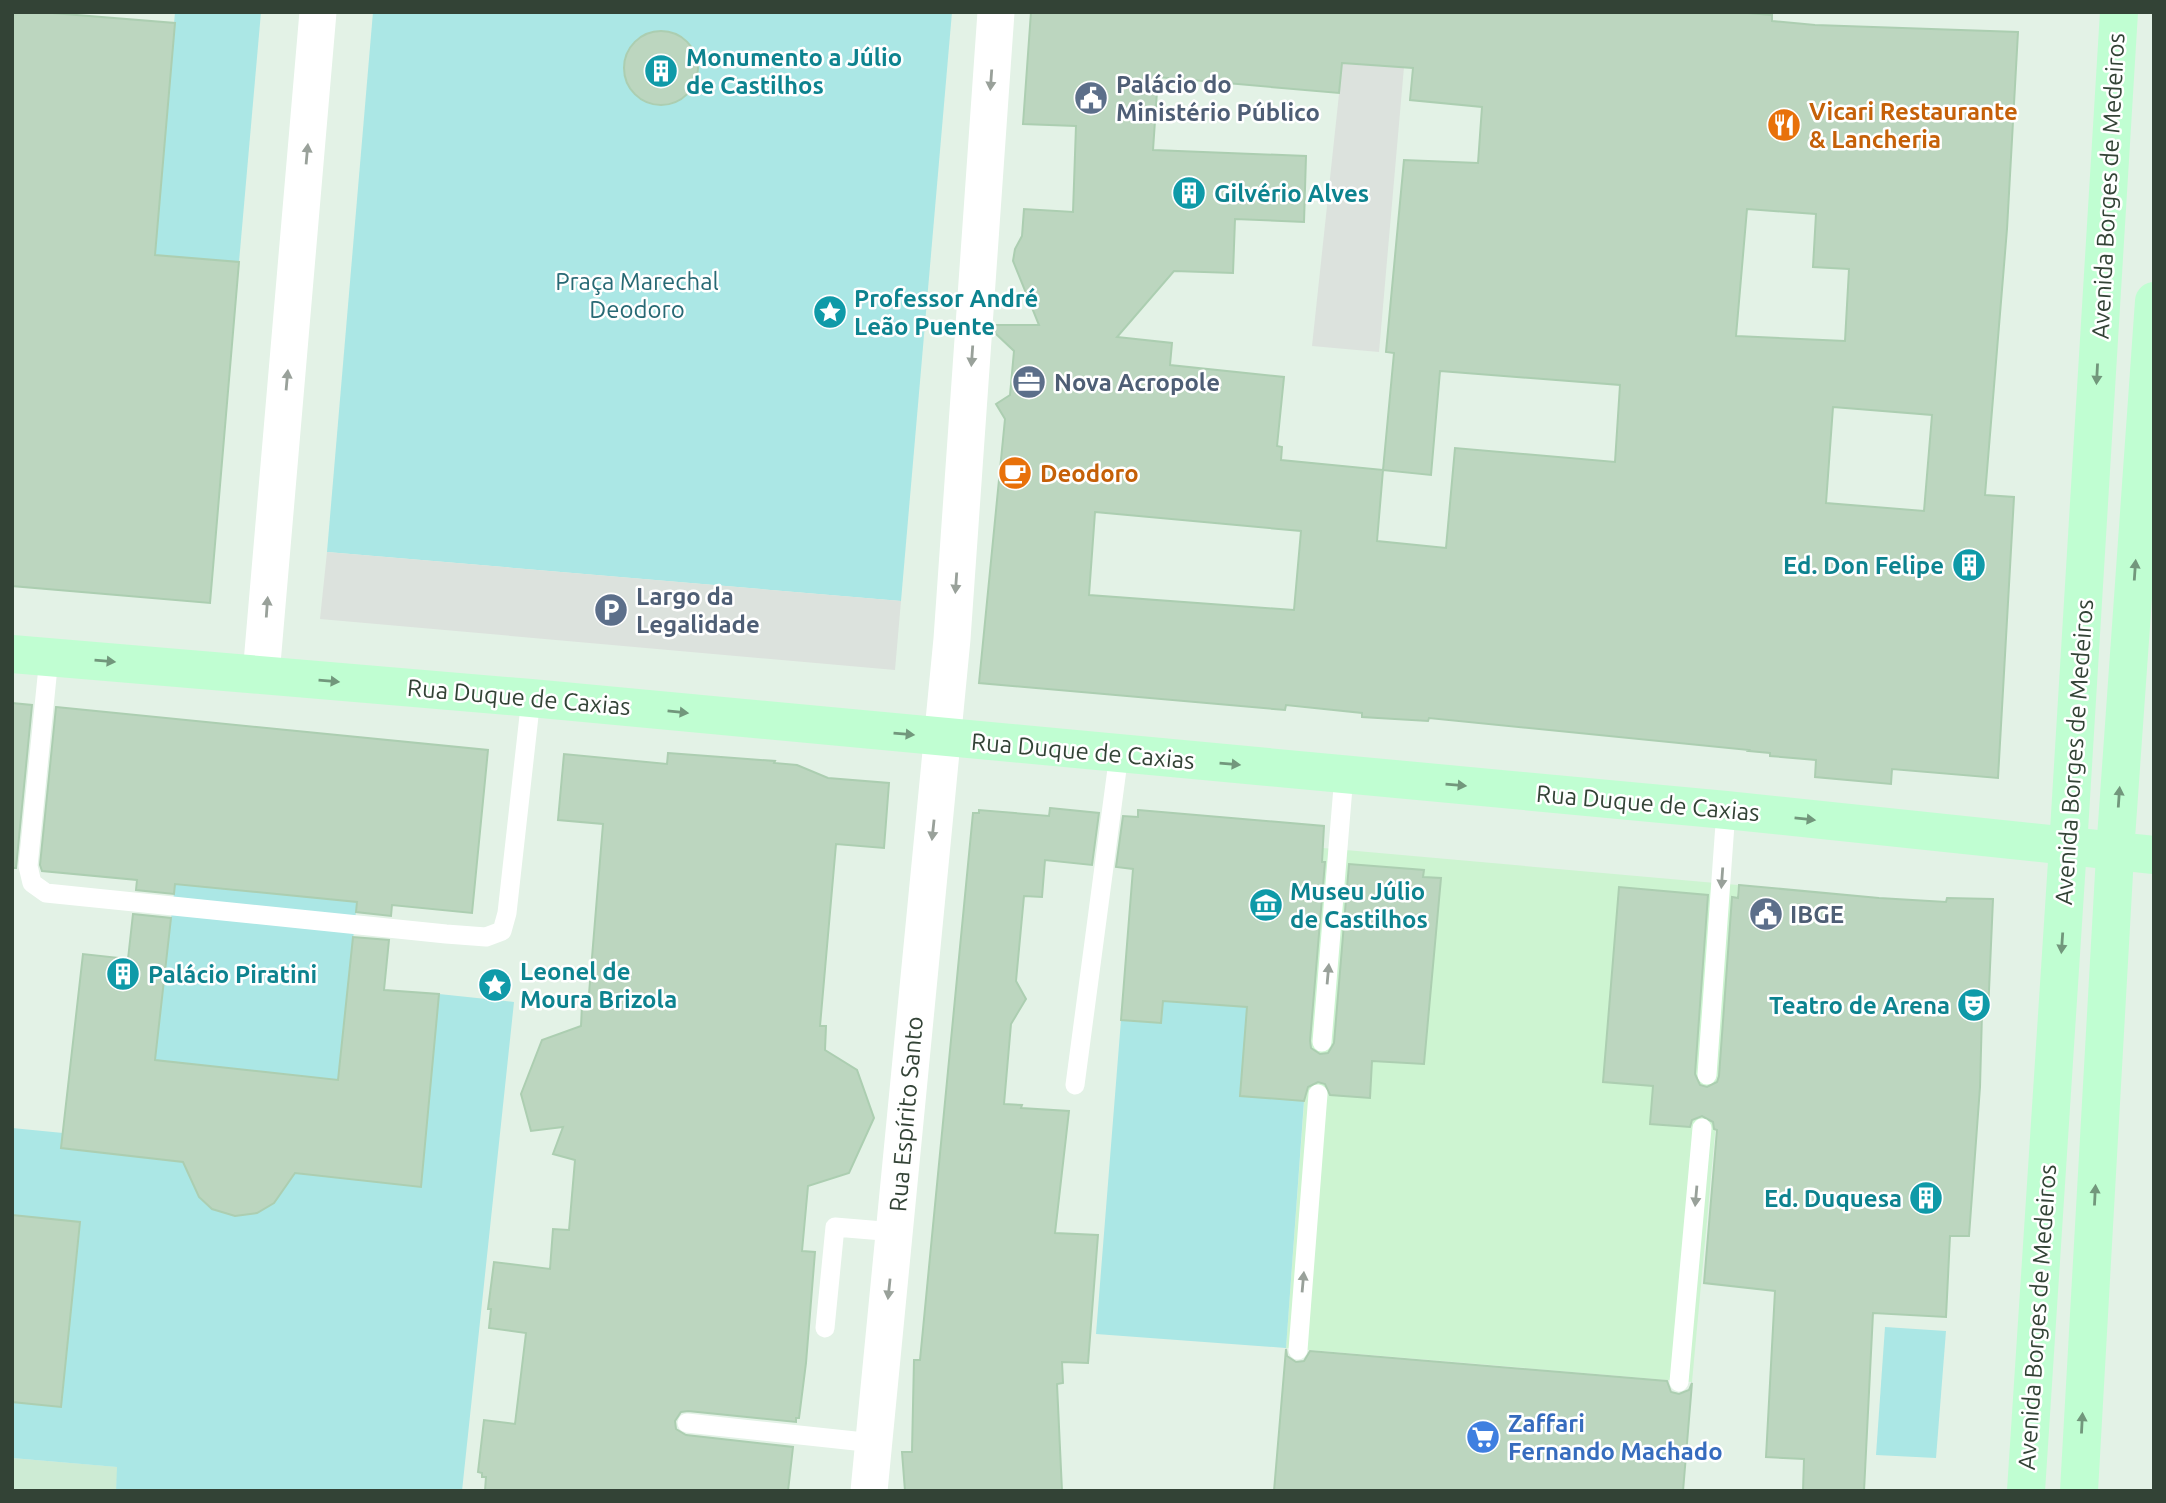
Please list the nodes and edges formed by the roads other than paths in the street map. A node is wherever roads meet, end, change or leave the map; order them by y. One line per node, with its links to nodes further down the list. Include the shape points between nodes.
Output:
1 (318, 12): 6 (street, one-way to 1)
2 (996, 12): 8 (street, one-way to 8)
3 (2119, 12): 25 (main road, Avenida Borges de Medeiros, one-way to 25)
4 (2154, 301): 26 (main road, Avenida Borges de Medeiros, one-way to 4, via 2116,838)
5 (31, 655): 6 (main road, Rua Duque de Caxias, one-way to 6); 7 (lane, via 28,866 32,883 46,892 446,934 486,937 502,930 508,913)
6 (261, 675): 7 (main road, Rua Duque de Caxias, one-way to 7)
7 (531, 698): 8 (main road, Rua Duque de Caxias, one-way to 8)
8 (942, 737): 9 (main road, Rua Duque de Caxias); 18 (street, Rua Espírito Santo, one-way to 18)
9 (1119, 754): 10 (main road, Rua Duque de Caxias, one-way to 10); 15 (lane)
10 (1344, 775): 11 (main road, Rua Duque de Caxias, one-way to 11); 13 (lane, one-way to 10)
11 (1727, 810): 12 (main road, Rua Duque de Caxias, one-way to 12); 14 (lane, one-way to 14)
12 (2154, 855)
13 (1322, 1042)
14 (1707, 1075)
15 (1075, 1085)
16 (1318, 1094): 20 (lane, one-way to 16)
17 (1702, 1128): 21 (lane, one-way to 21)
18 (895, 1233): 19 (lane, via 835,1227); 23 (street, Rua Espírito Santo, one-way to 23)
19 (825, 1328)
20 (1298, 1350)
21 (1679, 1382)
22 (687, 1423): 23 (lane)
23 (874, 1443): 24 (street, Rua Espírito Santo)
24 (869, 1491)
25 (2026, 1491)
26 (2079, 1491)

